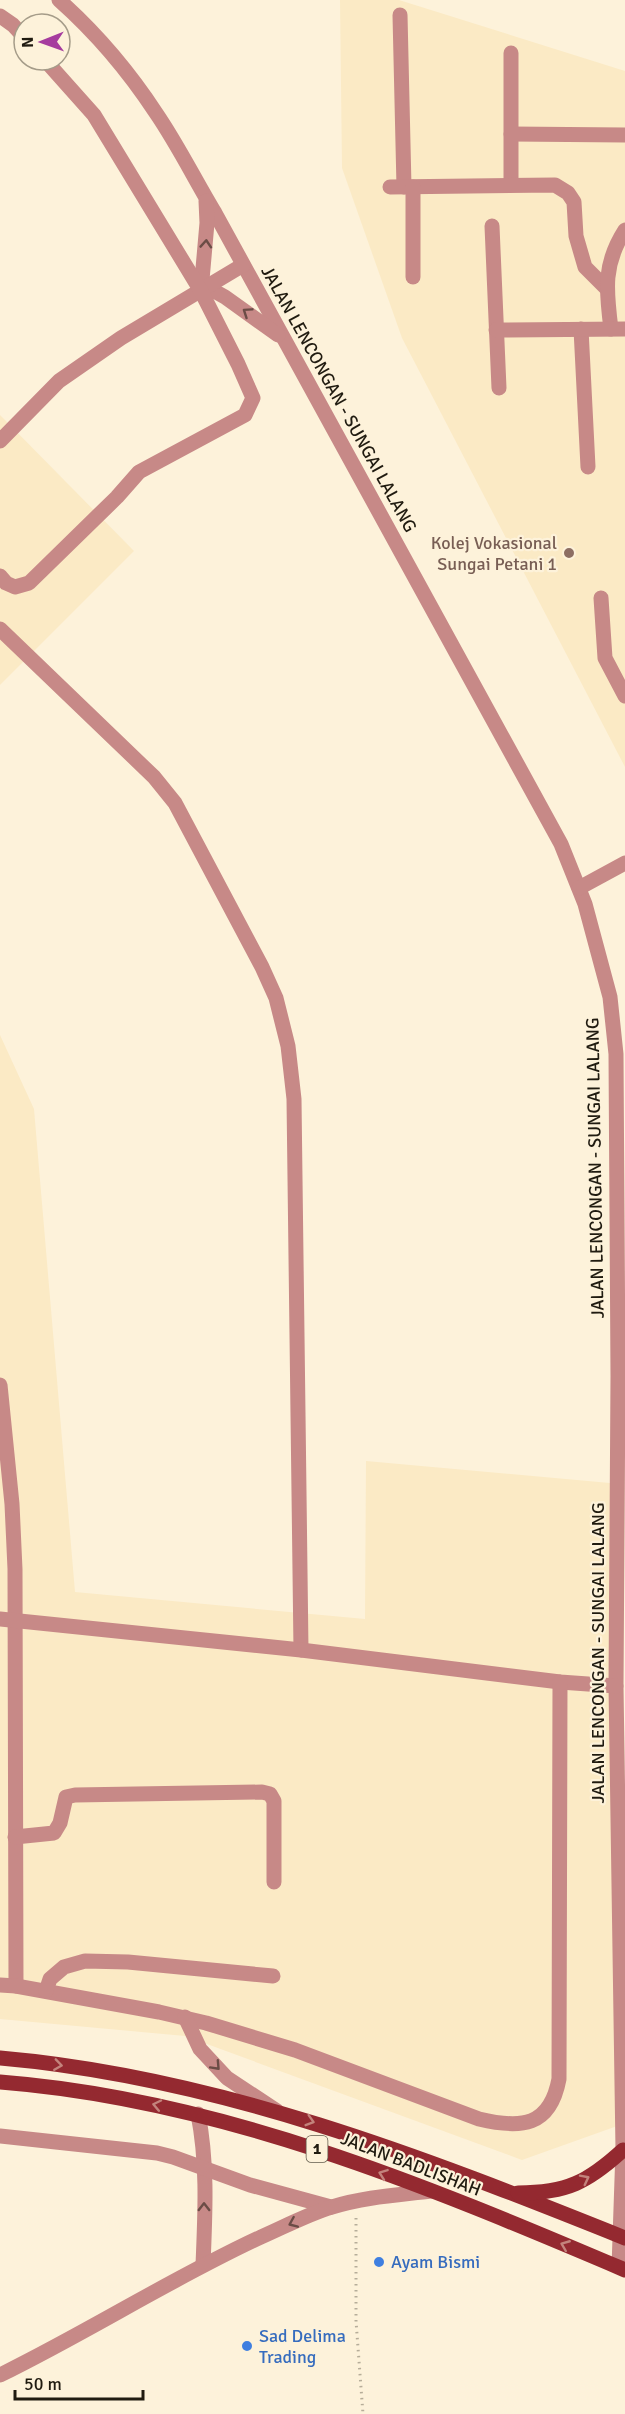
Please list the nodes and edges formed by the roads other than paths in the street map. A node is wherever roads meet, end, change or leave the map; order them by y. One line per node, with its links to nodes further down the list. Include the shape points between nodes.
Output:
1 (59, 0): 9 (street, JALAN LENCONGAN - SUNGAI LALANG, via 112,56 156,112)
2 (400, 15): 8 (street)
3 (511, 53): 5 (street)
4 (56, 72): 15 (street, via 94,115)
5 (511, 134): 6 (street); 7 (street)
6 (625, 135)
7 (511, 185): 8 (street); 14 (street, via 555,185 568,193 574,202 576,236 585,267)
8 (402, 187): 13 (street)
9 (206, 197): 12 (street, JALAN LENCONGAN - SUNGAI LALANG); 15 (street, one-way to 9)
10 (492, 226): 18 (street)
11 (625, 230): 14 (street, via 613,248)
12 (243, 266): 15 (street); 19 (street, JALAN LENCONGAN - SUNGAI LALANG)
13 (413, 277)
14 (606, 288): 17 (street)
15 (204, 289): 19 (street, one-way to 15, via 255,317); 21 (street, via 121,338 59,381); 23 (street, via 253,398 245,415 139,472 29,583 15,587)
16 (581, 329): 17 (street); 18 (street); 22 (street)
17 (618, 329)
18 (496, 330): 20 (street)
19 (285, 341): 28 (street, JALAN LENCONGAN - SUNGAI LALANG, via 561,844)
20 (499, 388)
21 (0, 441)
22 (588, 467)
23 (0, 576)
24 (601, 598): 26 (street, via 605,658)
25 (0, 629): 32 (street, via 154,777 176,803 276,998 288,1046 294,1099)
26 (625, 696)
27 (625, 863): 28 (street)
28 (579, 888): 30 (street, JALAN LENCONGAN - SUNGAI LALANG, via 610,997 615,1035)
29 (0, 1385): 31 (street, via 15,1569)
30 (620, 1601): 34 (street, JALAN LENCONGAN - SUNGAI LALANG)
31 (7, 1620): 32 (street); 35 (street)
32 (301, 1650): 33 (street)
33 (560, 1682): 34 (street); 41 (street, via 559,2079 554,2099 536,2119 508,2125 479,2119 296,2050)
34 (616, 1686): 47 (street, JALAN LENCONGAN - SUNGAI LALANG)
35 (15, 1837): 36 (street, via 54,1833 66,1797 75,1795 262,1792 270,1794 274,1801); 39 (street)
36 (274, 1882)
37 (273, 1976): 40 (street, via 85,1961 64,1967 50,1979)
38 (0, 1985): 39 (street)
39 (16, 1986): 40 (street)
40 (46, 1991): 41 (street)
41 (185, 2017): 44 (street, one-way to 44, via 200,2049 227,2078)
42 (0, 2058): 44 (main road, JALAN BADLISHAH / 1, one-way to 44, via 184,2086)
43 (0, 2082): 45 (main road, JALAN BADLISHAH / 1, one-way to 43)
44 (277, 2110): 50 (main road, JALAN BADLISHAH / 1, one-way to 50)
45 (198, 2114): 48 (street); 49 (main road, JALAN BADLISHAH / 1, one-way to 45, via 289,2139)
46 (0, 2136): 48 (street, via 139,2150)
47 (624, 2157): 50 (main road, one-way to 47, via 569,2187); 52 (street, JALAN LENCONGAN - SUNGAI LALANG)
48 (204, 2168): 51 (street, via 250,2186); 53 (street, one-way to 48)
49 (431, 2191): 51 (street); 54 (main road, JALAN BADLISHAH / 1, one-way to 49)
50 (508, 2193): 52 (main road, JALAN BADLISHAH / 1)
51 (331, 2207): 53 (street, one-way to 53)
52 (623, 2237): 54 (street, JALAN LENCONGAN - SUNGAI LALANG)
53 (203, 2265): 55 (street)
54 (622, 2269)
55 (0, 2375)

